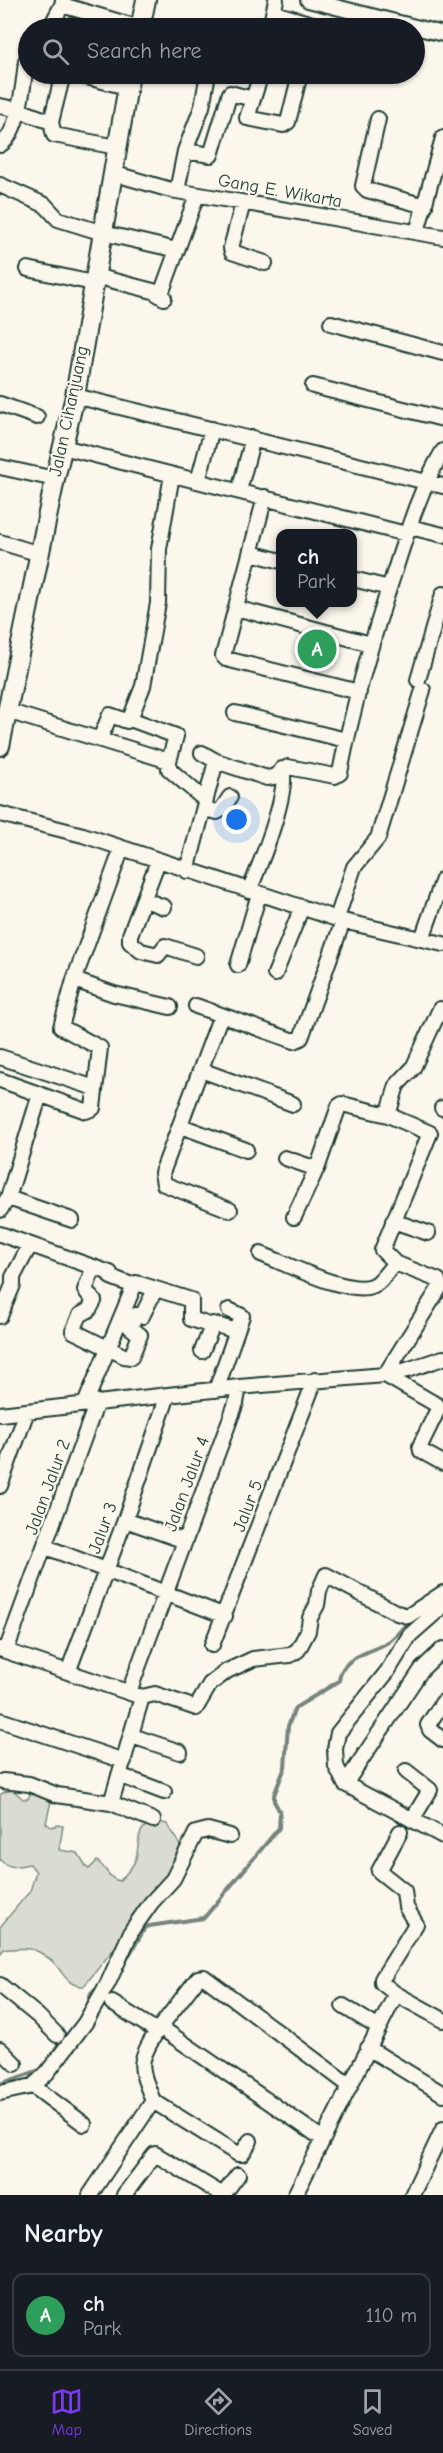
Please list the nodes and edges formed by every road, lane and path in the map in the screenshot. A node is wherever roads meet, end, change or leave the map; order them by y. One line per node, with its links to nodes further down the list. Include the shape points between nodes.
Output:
1 (146, 0): 7 (main road)
2 (308, 0): 9 (street)
3 (62, 2): 5 (street); 6 (street)
4 (275, 7): 8 (street)
5 (55, 18)
6 (110, 18)
7 (142, 18)
8 (302, 18)
9 (379, 18)
10 (425, 29): 11 (street)
11 (443, 34)
12 (23, 84): 20 (street)
13 (60, 84): 22 (street)
14 (128, 84): 25 (main road, Jalan Cihanjuang)
15 (207, 84): 26 (street)
16 (258, 84): 18 (street)
17 (297, 84): 18 (street, via 287,124 247,118)
18 (253, 99): 26 (street, via 230,93 210,156)
19 (0, 106): 20 (street)
20 (19, 110): 22 (street); 24 (street, via 6,141)
21 (378, 119): 32 (street, via 363,186)
22 (51, 122): 25 (street, via 54,135)
23 (443, 138): 32 (street)
24 (0, 145)
25 (117, 147): 27 (main road, Jalan Cihanjuang)
26 (185, 151): 29 (street)
27 (112, 173): 29 (street, Gang E. Wikarta); 33 (main road, Jalan Cihanjuang)
28 (0, 185): 33 (street, via 45,205 58,219)
29 (177, 191): 30 (street, Gang E. Wikarta)
30 (197, 195): 31 (street, Gang E. Wikarta); 36 (street)
31 (243, 203): 34 (street, Gang E. Wikarta); 37 (street, via 232,252)
32 (425, 206): 34 (street)
33 (103, 232): 36 (street); 39 (main road, Jalan Cihanjuang)
34 (417, 232): 35 (street, Gang E. Wikarta)
35 (443, 237)
36 (177, 250): 39 (street, via 163,296)
37 (265, 263)
38 (28, 269): 39 (street)
39 (94, 280): 43 (main road, Jalan Cihanjuang)
40 (331, 323): 41 (street)
41 (443, 353)
42 (313, 386): 46 (street)
43 (75, 396): 47 (street); 49 (main road, Jalan Cihanjuang)
44 (0, 404): 45 (street)
45 (37, 417)
46 (443, 419)
47 (212, 429): 48 (street); 54 (street)
48 (253, 438): 55 (street); 57 (street)
49 (63, 447): 52 (street); 53 (main road, Jalan Cihanjuang)
50 (443, 451): 55 (street)
51 (0, 467): 53 (street)
52 (172, 475): 54 (street); 73 (street, via 159,549 158,603 142,686)
53 (55, 479): 63 (main road, Jalan Cihanjuang)
54 (198, 481): 57 (street)
55 (426, 483): 56 (street); 59 (street)
56 (443, 486)
57 (239, 491): 58 (street)
58 (265, 497): 59 (street); 62 (street)
59 (408, 530): 60 (street); 66 (street)
60 (443, 535)
61 (0, 542): 63 (street)
62 (251, 553): 64 (street); 68 (street)
63 (40, 554): 71 (main road, Jalan Cihanjuang)
64 (276, 560)
65 (357, 580): 66 (street)
66 (389, 588): 69 (street)
67 (443, 594): 92 (street, via 378,838 354,867)
68 (236, 608): 69 (street); 70 (street, via 223,654 225,659)
69 (371, 644): 70 (street)
70 (359, 692): 75 (street)
71 (7, 711): 74 (street); 76 (main road, Jalan Cihanjuang)
72 (235, 713): 75 (street)
73 (130, 719): 74 (street, via 127,722 109,716); 78 (street, via 175,734)
74 (100, 739): 78 (street)
75 (346, 740): 80 (street, via 335,776 288,766)
76 (0, 746)
77 (202, 753): 79 (street)
78 (169, 761): 82 (street, via 169,769)
79 (216, 761): 80 (street, via 267,778); 82 (street)
80 (282, 770): 88 (street, via 275,817)
81 (230, 797): 82 (street, via 217,812)
82 (205, 805): 86 (street)
83 (0, 814): 84 (street)
84 (122, 848): 85 (street); 98 (street)
85 (158, 861): 86 (street); 89 (street)
86 (187, 871): 88 (street)
87 (443, 879): 93 (street)
88 (254, 893): 91 (street); 96 (street)
89 (145, 900): 90 (street); 95 (street, via 130,935 134,947 158,955 165,946)
90 (164, 907)
91 (302, 908): 92 (street); 97 (street)
92 (340, 919): 93 (street); 102 (street, via 300,1039 294,1041)
93 (422, 939): 94 (street)
94 (443, 944)
95 (196, 956)
96 (238, 965)
97 (276, 974)
98 (74, 980): 100 (street); 106 (street, via 60,1028 100,1047)
99 (196, 1006): 102 (street)
100 (170, 1007)
101 (440, 1010): 109 (street, via 413,1068 397,1085)
102 (220, 1015): 104 (street)
103 (0, 1057): 106 (street)
104 (201, 1070): 108 (street); 110 (street)
105 (0, 1080): 107 (street)
106 (95, 1088): 107 (street, via 93,1108 86,1111)
107 (40, 1094): 114 (street)
108 (293, 1104)
109 (388, 1115): 113 (street, via 346,1104 339,1106); 119 (street, via 430,1135)
110 (181, 1126): 111 (street); 116 (street, via 162,1173 164,1184)
111 (246, 1150)
112 (285, 1158): 113 (street)
113 (316, 1170): 117 (street)
114 (8, 1197): 115 (street); 118 (street)
115 (0, 1210)
116 (230, 1210)
117 (294, 1217)
118 (72, 1220)
119 (393, 1221): 120 (street); 124 (street, via 382,1251)
120 (428, 1233)
121 (0, 1234): 122 (street)
122 (30, 1245): 125 (street); 129 (street, via 13,1277)
123 (261, 1254): 124 (street, via 346,1287 376,1284)
124 (395, 1263): 135 (street, via 434,1277 441,1287)
125 (94, 1267): 126 (street); 132 (street, via 85,1290 94,1301 72,1330)
126 (134, 1286): 127 (street, via 136,1283); 132 (street, Jalan Jalur 2)
127 (155, 1290): 130 (street, via 191,1300 191,1319); 132 (street, via 142,1316 136,1315 130,1327 140,1335 131,1357)
128 (229, 1310): 131 (street, via 242,1315)
129 (0, 1316)
130 (212, 1326): 131 (street); 133 (street)
131 (236, 1331): 138 (street)
132 (108, 1347): 140 (street, Jalan Jalur 2)
133 (202, 1351)
134 (443, 1358): 135 (street)
135 (385, 1375): 136 (street); 143 (street, via 437,1404 420,1446 425,1454)
136 (315, 1380): 137 (street); 152 (street, Jalur 5)
137 (239, 1387): 138 (street); 146 (street, Jalan Jalur 4)
138 (216, 1390): 139 (street)
139 (168, 1395): 140 (street); 145 (street, Jalur 3)
140 (91, 1403): 141 (street); 147 (street, Jalan Jalur 2)
141 (27, 1411): 142 (street); 144 (street)
142 (0, 1414)
143 (443, 1463)
144 (0, 1485)
145 (125, 1520): 146 (street); 148 (street, Jalur 3)
146 (185, 1541): 149 (street, Jalan Jalur 4)
147 (46, 1547): 148 (street); 155 (street, Jalan Jalur 2)
148 (106, 1570): 149 (street); 156 (street, Jalur 3)
149 (166, 1592): 152 (street); 157 (street, Jalan Jalur 4)
150 (443, 1593): 158 (street, via 408,1616 326,1575 309,1631 298,1650 290,1655 253,1659 227,1671 210,1684 196,1708 155,1694)
151 (443, 1606): 168 (street, via 410,1635 387,1672 338,1733 336,1766)
152 (225, 1616): 153 (street, Jalur 5)
153 (212, 1645)
154 (443, 1649): 168 (street, via 422,1669)
155 (3, 1650): 156 (street)
156 (68, 1672): 157 (street)
157 (129, 1692): 158 (street)
158 (142, 1698): 161 (street)
159 (443, 1702): 162 (street, via 428,1725)
160 (0, 1720): 164 (street)
161 (132, 1736): 163 (street); 164 (street)
162 (443, 1740)
163 (180, 1752)
164 (124, 1761): 166 (street)
165 (406, 1771): 172 (street, via 430,1790)
166 (119, 1775): 169 (street); 170 (street)
167 (3, 1780): 170 (street, via 29,1784 57,1795)
168 (345, 1785): 172 (street)
169 (164, 1792)
170 (111, 1803): 171 (street)
171 (153, 1820)
172 (412, 1820): 175 (street)
173 (400, 1832): 177 (street, via 380,1871 403,1890 406,1907 416,1922 382,1979)
174 (230, 1836): 187 (street, via 208,1830 196,1833 173,1879 132,1930 85,2023)
175 (443, 1836)
176 (0, 1985): 183 (street)
177 (396, 1994): 180 (street); 181 (street)
178 (112, 2003): 182 (street)
179 (343, 2006): 181 (street)
180 (443, 2020)
181 (379, 2028): 184 (street)
182 (159, 2029): 188 (street, via 198,1978 204,1977); 191 (street, via 142,2055 141,2065); 194 (street)
183 (57, 2035)
184 (368, 2048): 188 (street); 190 (street)
185 (0, 2049): 186 (street)
186 (15, 2064)
187 (33, 2086): 189 (street); 192 (street)
188 (350, 2086): 194 (street)
189 (0, 2093)
190 (443, 2094)
191 (153, 2101): 195 (street, via 238,2154); 197 (street)
192 (84, 2124)
193 (443, 2129): 201 (street)
194 (323, 2139): 200 (street)
195 (250, 2141)
196 (238, 2175): 199 (street)
197 (90, 2195)
198 (124, 2195): 199 (street, via 155,2154)
199 (223, 2195)
200 (295, 2195)
201 (412, 2195)

